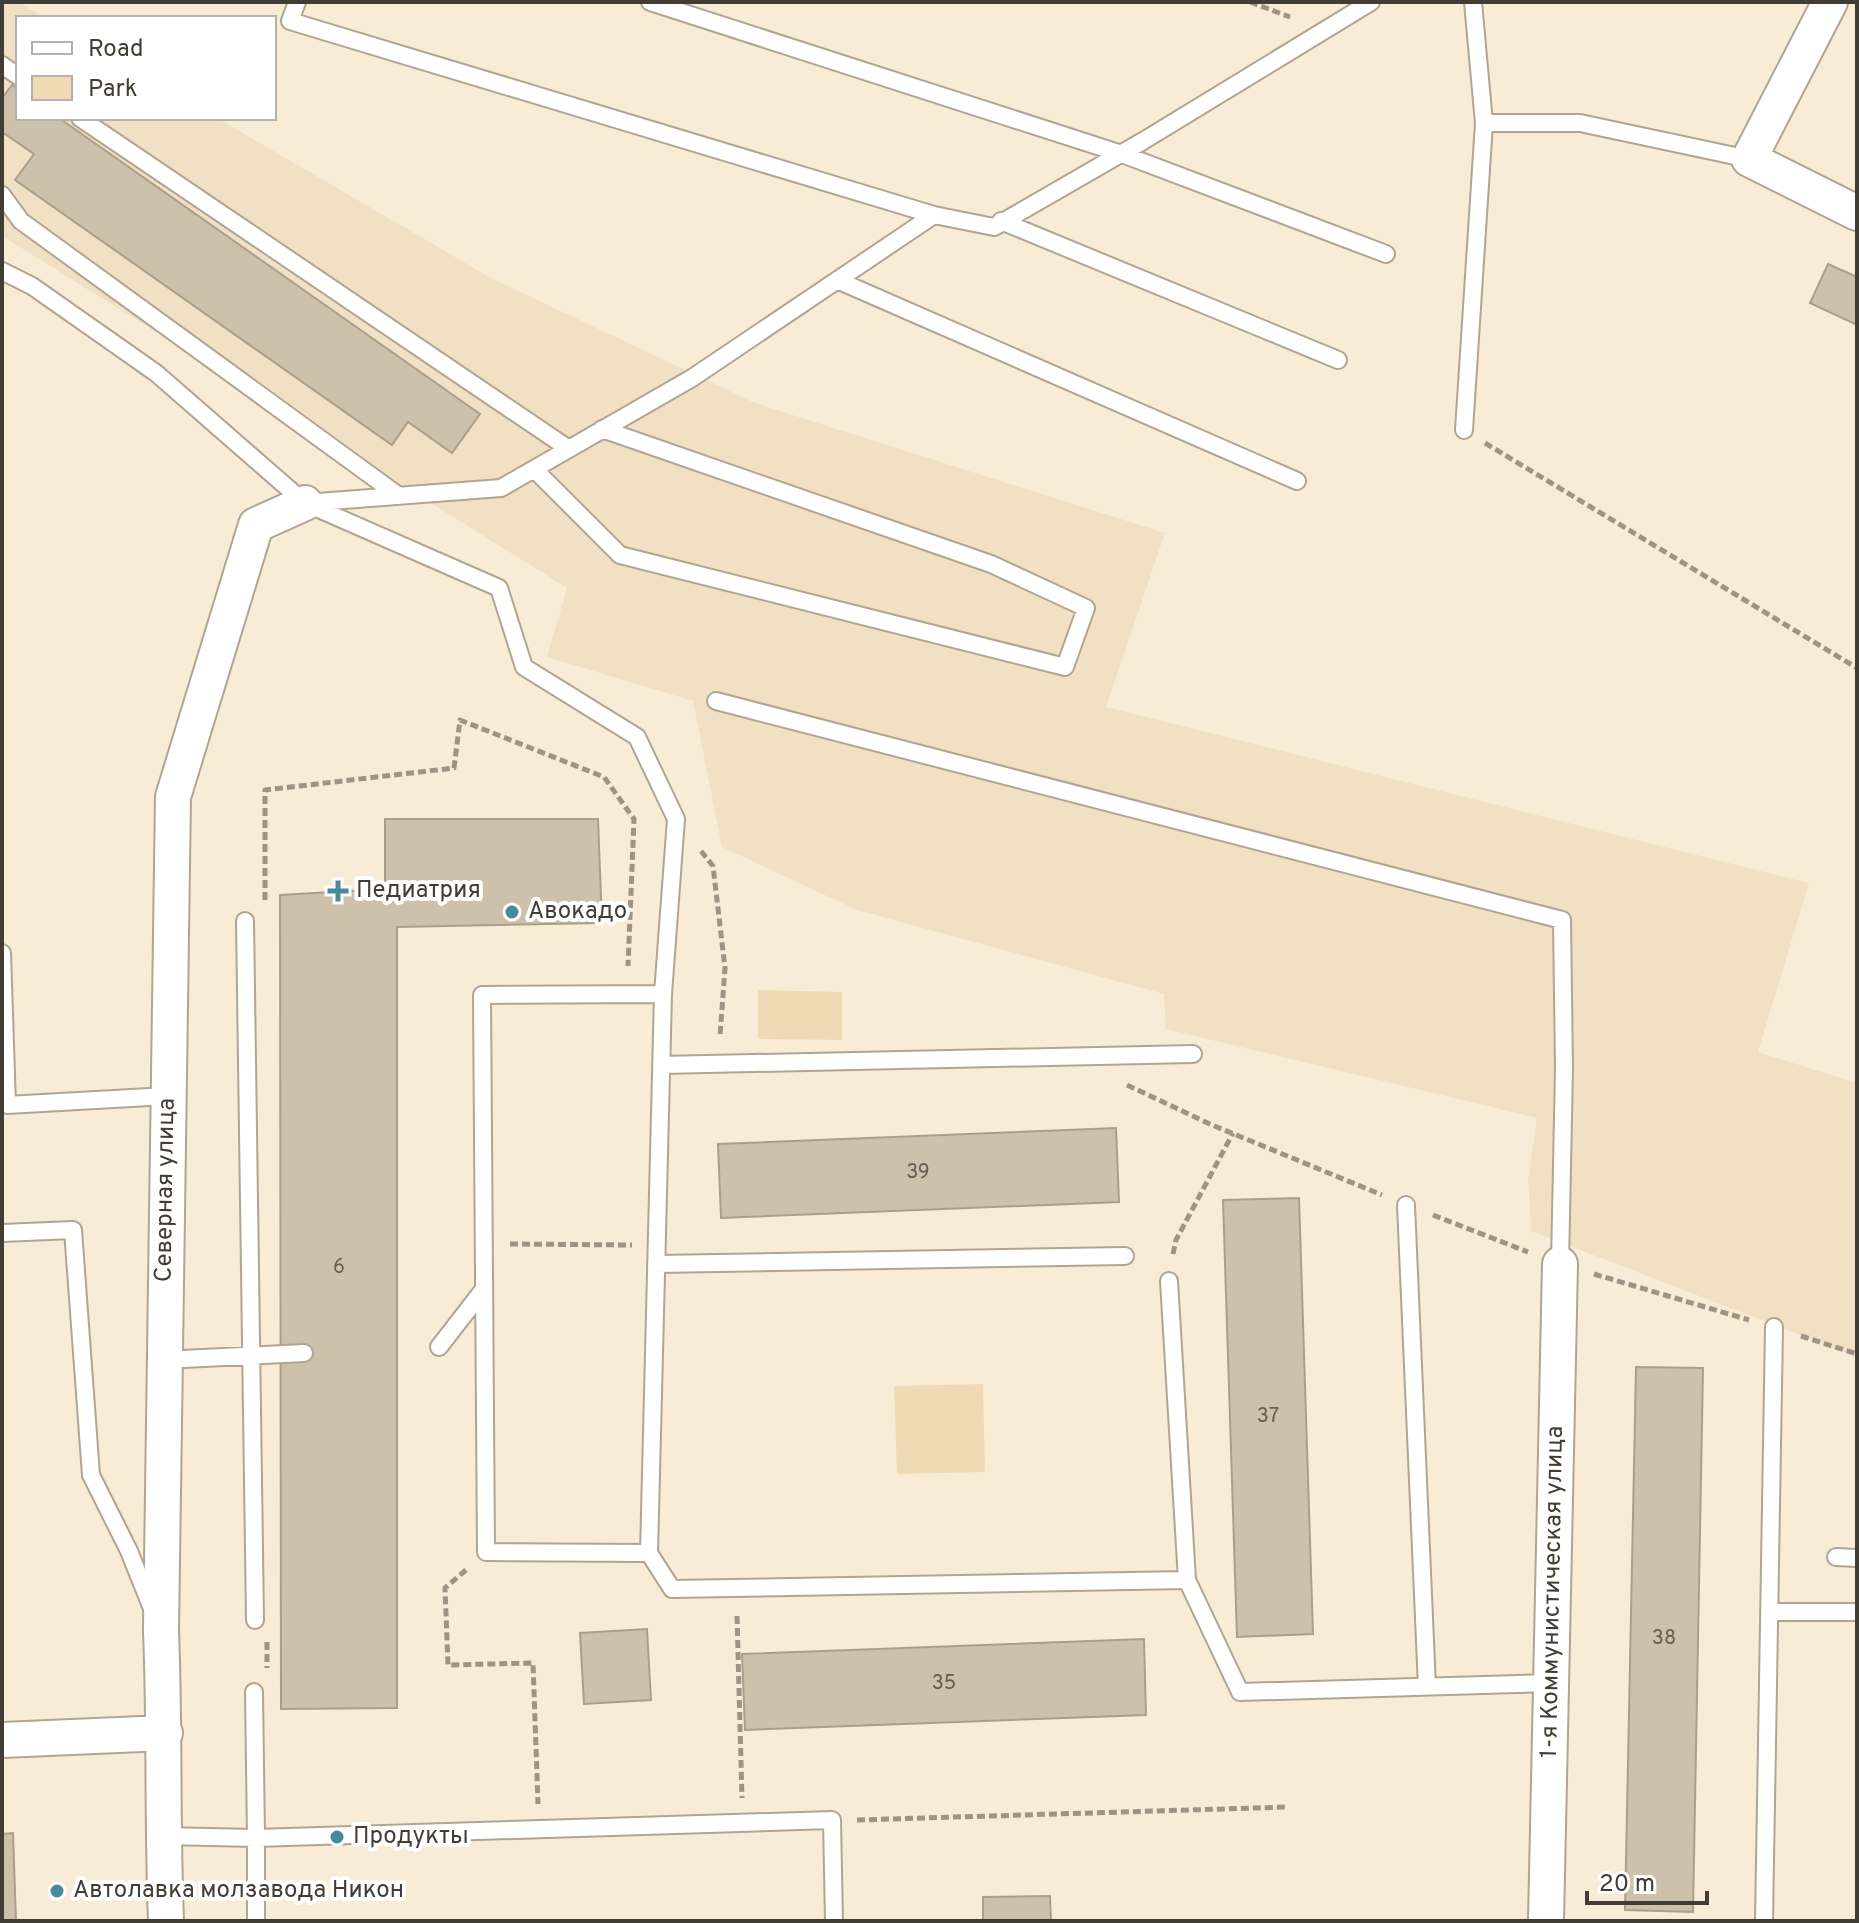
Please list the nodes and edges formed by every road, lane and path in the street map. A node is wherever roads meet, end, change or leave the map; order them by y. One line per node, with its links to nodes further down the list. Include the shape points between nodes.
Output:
1 (297, 2): 14 (lane, via 290,21)
2 (650, 2): 10 (lane)
3 (1250, 2): 7 (path)
4 (1371, 2): 7 (lane)
5 (1473, 2): 9 (lane)
6 (1830, 2): 11 (street)
7 (1323, 30): 10 (lane)
8 (83, 120): 22 (lane)
9 (1484, 123): 11 (lane, via 1580,123); 21 (lane)
10 (1122, 154): 15 (lane); 16 (lane)
11 (1749, 159): 13 (street)
12 (2, 195): 25 (lane, via 21,221)
13 (1857, 213)
14 (934, 215): 15 (lane, via 994,227); 18 (lane)
15 (1001, 221): 19 (lane)
16 (1386, 254)
17 (2, 271): 26 (lane, via 32,286 156,373)
18 (837, 280): 20 (lane, via 692,378); 24 (lane)
19 (1338, 360)
20 (602, 429): 22 (lane); 23 (lane, via 991,564 1086,608 1065,667 620,555)
21 (1464, 430): 27 (path)
22 (569, 449): 23 (lane)
23 (534, 469): 25 (lane, via 501,488)
24 (1297, 481)
25 (399, 496): 26 (lane)
26 (305, 503): 29 (lane, via 499,588 524,667 637,737); 38 (street, Северная улица, via 256,525 173,797)
27 (1857, 668)
28 (716, 701): 49 (lane, via 1562,920)
29 (676, 819): 34 (lane); 36 (path, via 713,866 725,968)
30 (265, 916): 33 (path, via 265,790 454,768 460,720 604,777 634,819)
31 (245, 921): 56 (lane)
32 (2, 953): 38 (lane, via 7,1105)
33 (627, 994): 34 (lane); 45 (lane, via 482,995)
34 (663, 994): 37 (lane)
35 (1193, 1054): 36 (lane)
36 (718, 1064): 37 (lane)
37 (661, 1065): 46 (lane)
38 (167, 1096): 57 (street, Северная улица)
39 (1177, 1108): 40 (path)
40 (1212, 1125)
41 (1233, 1133): 44 (path)
42 (1406, 1205): 71 (lane)
43 (2, 1233): 67 (lane, via 73,1230 91,1475)
44 (1176, 1240)
45 (483, 1244): 46 (path); 51 (lane)
46 (657, 1245): 48 (lane)
47 (1125, 1256): 48 (lane)
48 (656, 1264): 59 (lane)
49 (1560, 1264): 52 (path); 70 (street, 1-я Коммунистическая улица)
50 (1169, 1281): 62 (lane)
51 (484, 1289): 53 (lane); 58 (lane)
52 (1774, 1327): 55 (path); 64 (lane)
53 (439, 1347)
54 (304, 1353): 56 (lane)
55 (1857, 1354)
56 (252, 1356): 57 (lane); 66 (lane)
57 (163, 1360): 67 (street, Северная улица)
58 (486, 1552): 59 (lane); 78 (path, via 445,1588 448,1665 533,1663)
59 (649, 1553): 63 (lane, via 672,1589)
60 (1836, 1557): 61 (lane)
61 (1857, 1558)
62 (1187, 1580): 63 (lane); 71 (lane, via 1240,1692)
63 (736, 1588): 77 (path)
64 (1769, 1612): 65 (lane); 85 (lane)
65 (1857, 1612)
66 (255, 1620)
67 (161, 1631): 73 (street, Северная улица)
68 (267, 1636): 69 (path)
69 (267, 1674)
70 (1551, 1683): 71 (lane); 84 (street, 1-я Коммунистическая улица)
71 (1427, 1687)
72 (254, 1692): 80 (lane)
73 (165, 1733): 74 (street); 79 (street, Северная улица)
74 (2, 1740)
75 (1288, 1807): 76 (path)
76 (832, 1820): 77 (lane); 83 (lane)
77 (742, 1823): 78 (lane)
78 (539, 1829): 80 (lane)
79 (163, 1836): 80 (lane); 81 (street, Северная улица)
80 (256, 1838): 82 (lane)
81 (166, 1921)
82 (256, 1921)
83 (834, 1921)
84 (1546, 1921)
85 (1764, 1921)

